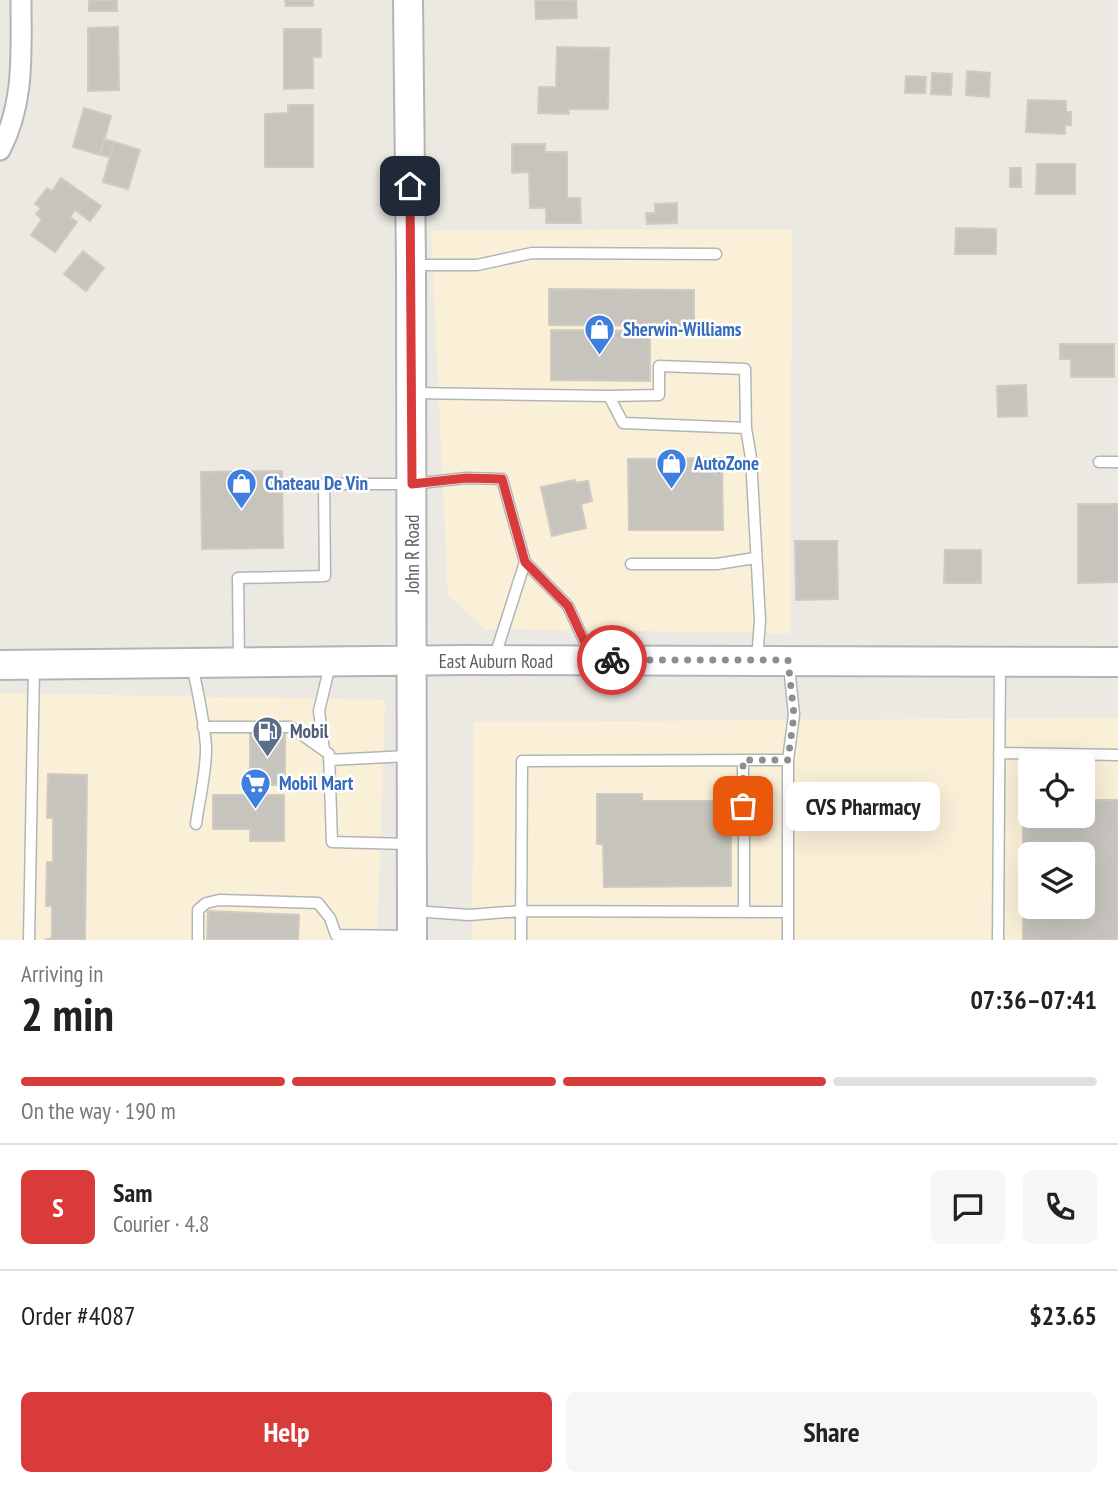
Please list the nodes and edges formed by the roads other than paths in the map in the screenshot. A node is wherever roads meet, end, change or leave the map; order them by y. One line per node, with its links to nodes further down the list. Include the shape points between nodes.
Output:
1 (21, 0): 3 (street, via 20,81 10,131)
2 (408, 0): 5 (main road, John R Road)
3 (0, 150)
4 (716, 254): 5 (lane, via 533,253 477,265)
5 (411, 265): 6 (main road, John R Road)
6 (411, 393): 7 (lane); 11 (main road, John R Road)
7 (608, 396): 8 (lane, via 623,424); 8 (lane, via 659,395 659,366 745,369)
8 (746, 428): 12 (lane)
9 (1099, 462): 10 (lane)
10 (1118, 462)
11 (412, 484): 13 (lane, via 502,479); 19 (main road, John R Road); 24 (lane, via 324,484 325,576 238,578)
12 (755, 558): 14 (lane, via 718,564); 17 (lane, via 760,620)
13 (525, 562): 15 (lane); 16 (lane, via 568,606)
14 (631, 564)
15 (493, 660): 16 (main road, East Auburn Road); 19 (main road, East Auburn Road)
16 (593, 660): 17 (main road, East Auburn Road)
17 (757, 660): 18 (main road, East Auburn Road)
18 (788, 660): 20 (main road, East Auburn Road); 33 (lane, via 794,715)
19 (412, 662): 22 (main road, East Auburn Road); 30 (main road, John R Road)
20 (1000, 662): 21 (main road, East Auburn Road); 28 (lane)
21 (1118, 662)
22 (331, 663): 24 (main road, East Auburn Road); 29 (lane, via 319,711)
23 (191, 664): 24 (main road, East Auburn Road); 26 (main road, East Auburn Road); 27 (lane)
24 (239, 664)
25 (0, 665): 26 (main road, East Auburn Road)
26 (34, 665): 43 (lane)
27 (203, 727): 29 (lane, via 291,727); 36 (lane, via 206,748)
28 (999, 753): 31 (lane); 47 (lane)
29 (326, 755): 30 (lane); 37 (lane, via 332,842)
30 (413, 755): 37 (main road, John R Road)
31 (1118, 755)
32 (743, 760): 33 (lane); 34 (lane); 38 (lane, via 522,761)
33 (788, 760): 40 (lane)
34 (743, 806)
35 (744, 821): 39 (lane)
36 (196, 824)
37 (412, 844): 41 (main road, John R Road)
38 (521, 911): 39 (lane); 41 (lane, via 469,915); 45 (lane)
39 (744, 912): 40 (lane)
40 (788, 912): 46 (lane)
41 (412, 929): 42 (lane)
42 (334, 938): 44 (lane, via 330,918 318,903 219,900 198,911)
43 (29, 940)
44 (198, 940)
45 (521, 940)
46 (788, 940)
47 (998, 940)

